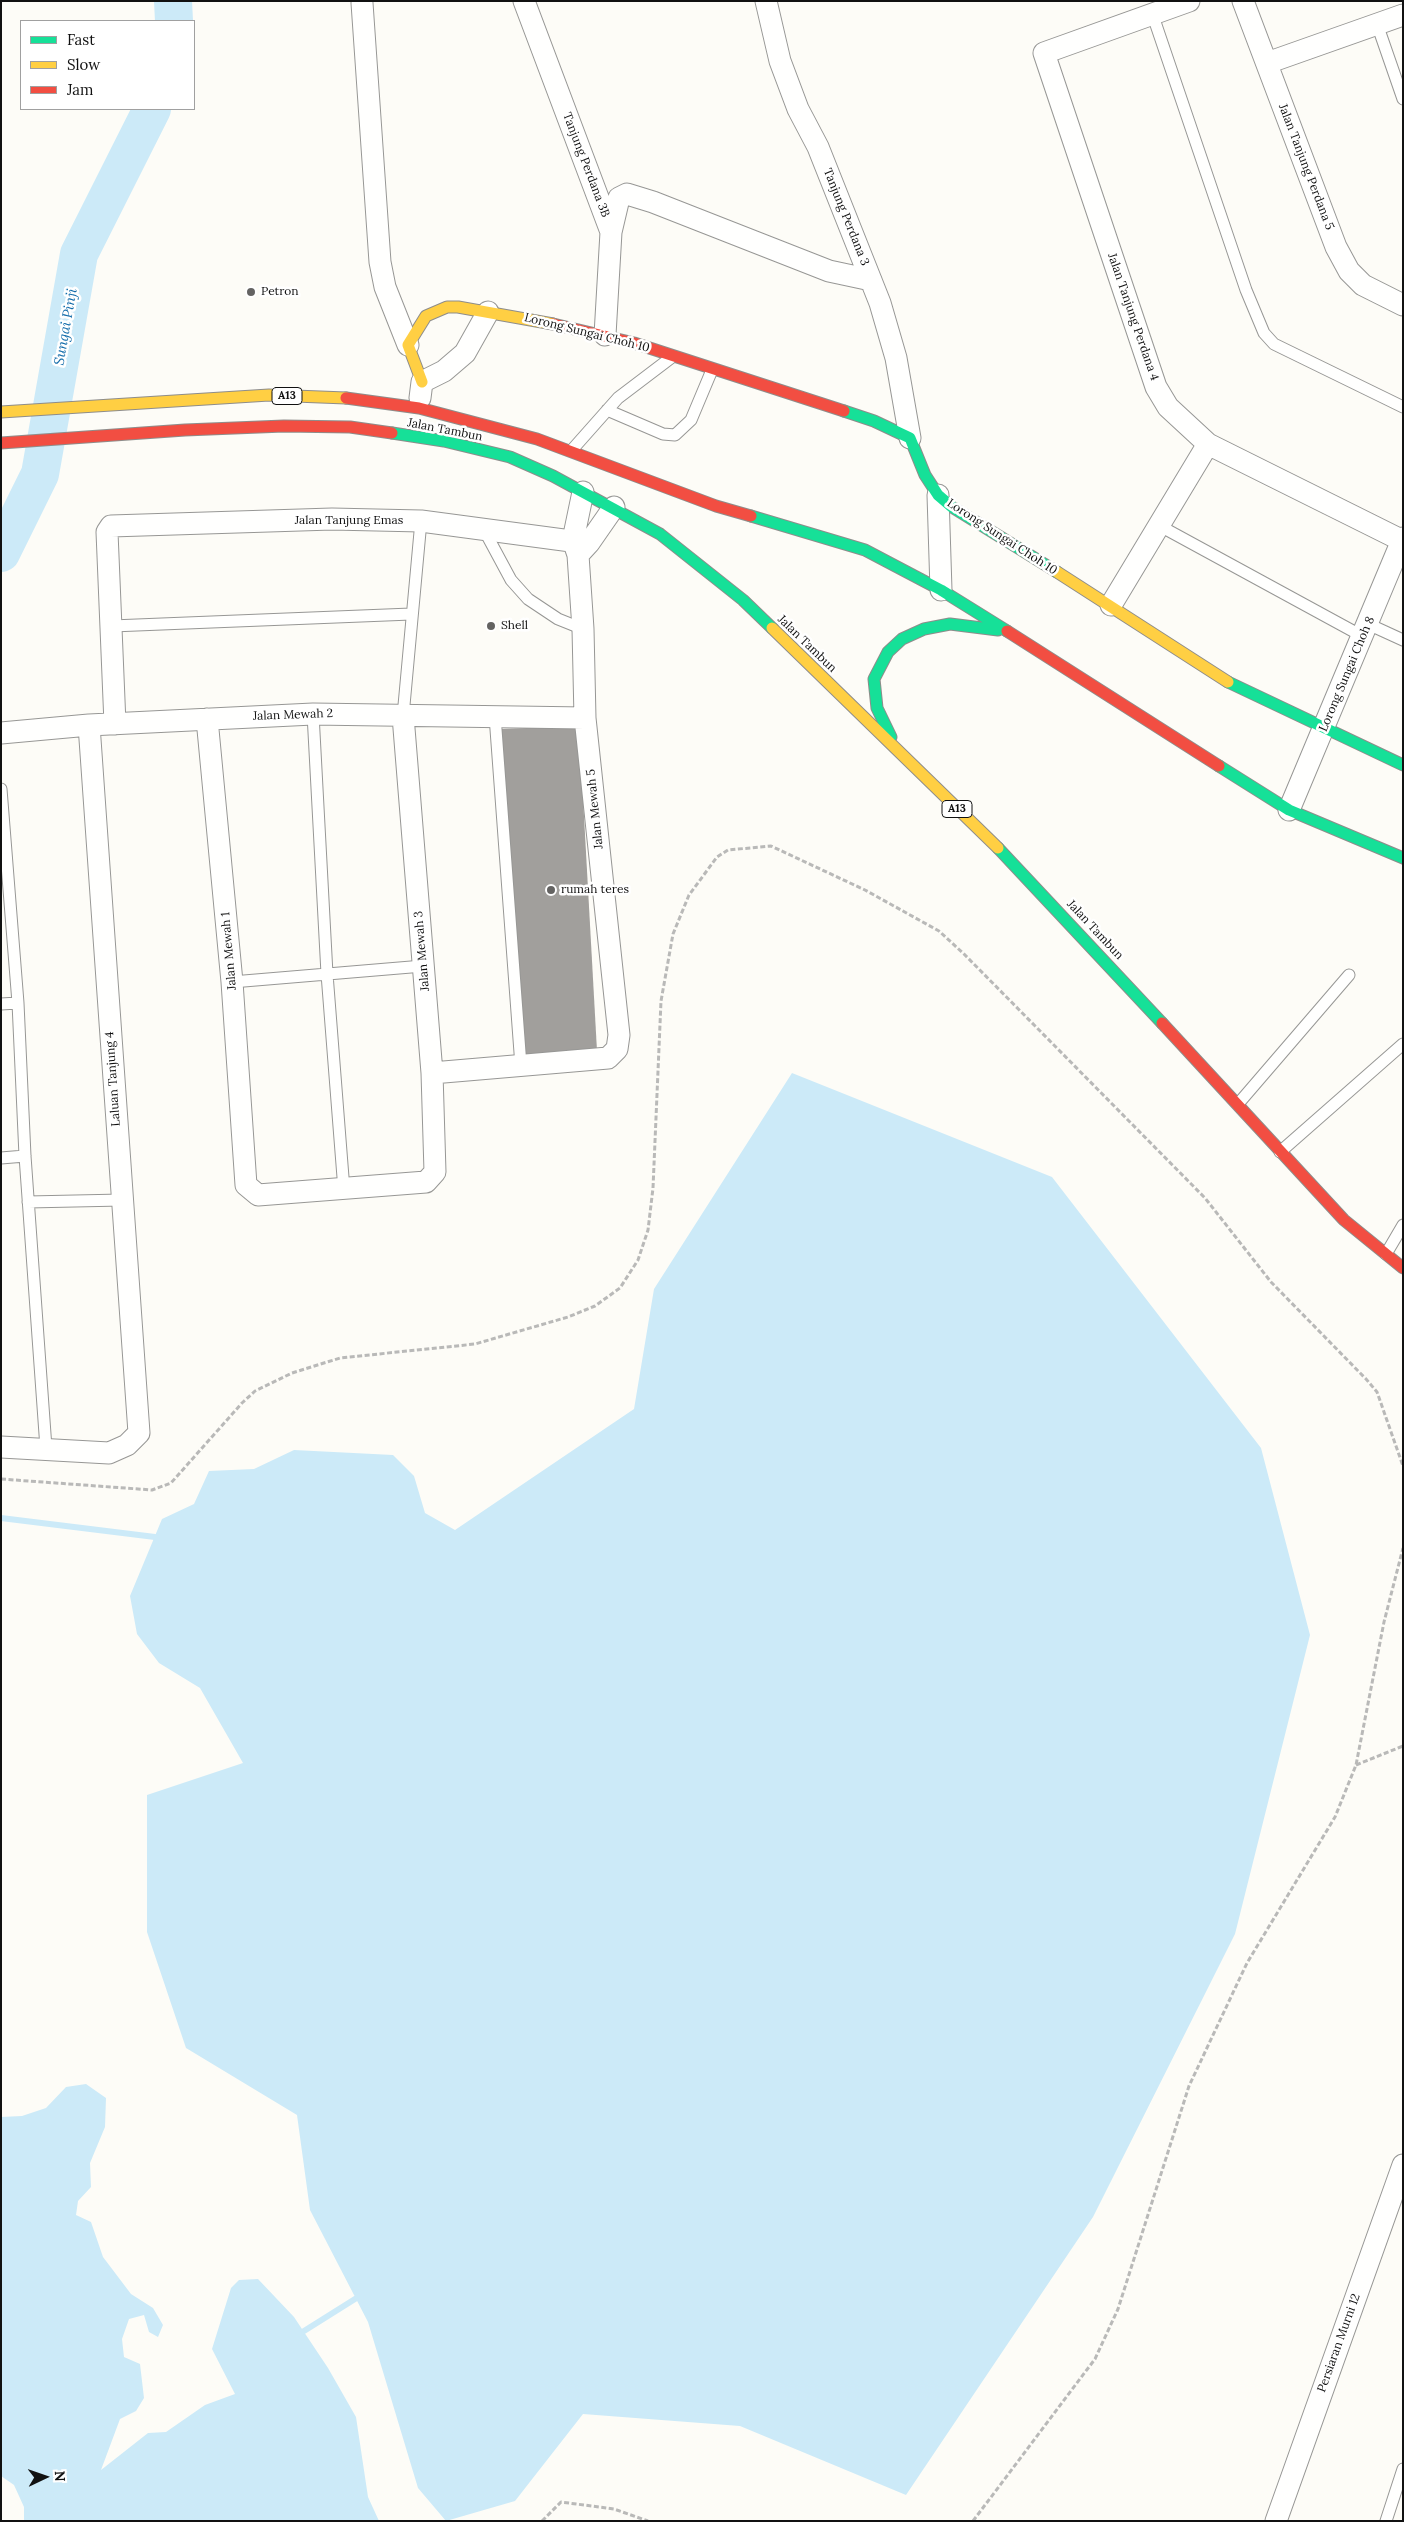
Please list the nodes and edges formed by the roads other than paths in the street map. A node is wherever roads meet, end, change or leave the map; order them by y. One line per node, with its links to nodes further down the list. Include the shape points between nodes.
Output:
1 (524, 1): 11 (street, Tanjung Perdana 3B)
2 (766, 1): 12 (street, Tanjung Perdana 3, via 780,61 798,109 818,147)
3 (1189, 1): 6 (street)
4 (1243, 1): 9 (street, Jalan Tanjung Perdana 5)
5 (362, 3): 16 (street, via 380,262 385,288)
6 (1152, 13): 20 (lane, via 1246,290 1264,333 1274,344); 26 (street, Jalan Tanjung Perdana 4, via 1044,53 1156,387 1168,407)
7 (1403, 15): 8 (street)
8 (1376, 24): 9 (street); 10 (lane)
9 (1267, 63): 13 (street, Jalan Tanjung Perdana 5, via 1336,247 1349,271 1363,285)
10 (1403, 99)
11 (611, 232): 12 (street, via 620,198 627,194 829,271); 15 (street, Tanjung Perdana 3B)
12 (871, 280): 24 (street, Tanjung Perdana 3, via 896,358)
13 (1403, 305)
14 (488, 312): 15 (main road, Lorong Sungai Choh 10); 16 (main road, Lorong Sungai Choh 10, via 458,307 433,312 418,326); 19 (street, via 465,353 444,371)
15 (605, 335): 17 (main road, Lorong Sungai Choh 10)
16 (408, 345): 19 (main road)
17 (674, 356): 18 (main road, Lorong Sungai Choh 10); 22 (lane)
18 (712, 370): 22 (lane, via 690,420 675,435 663,434); 24 (main road, Lorong Sungai Choh 10, via 874,421)
19 (422, 382): 21 (street)
20 (1403, 407)
21 (419, 408): 23 (main road, Jalan Tambun / A13, via 359,399 269,395); 27 (main road, Jalan Tambun / A13, via 537,439)
22 (607, 410): 27 (lane)
23 (1, 412)
24 (910, 438): 29 (main road, Lorong Sungai Choh 10, via 925,475)
25 (1, 443): 28 (main road, Jalan Tambun / A13, via 284,426 350,427 444,441 510,457)
26 (1208, 444): 32 (street); 34 (street, Jalan Tanjung Perdana 4)
27 (570, 452): 36 (main road, A13, via 716,506 865,550)
28 (584, 492): 30 (main road, Jalan Tambun / A13); 35 (street, Jalan Mewah 5)
29 (938, 495): 36 (street); 37 (main road, Lorong Sungai Choh 10, via 952,507)
30 (614, 507): 35 (street); 53 (main road, Jalan Tambun / A13, via 660,534 743,600)
31 (421, 521): 33 (street, Jalan Tanjung Emas); 38 (lane); 39 (street, Jalan Tanjung Emas, via 332,519 108,528)
32 (1160, 526): 37 (street); 41 (lane)
33 (483, 528): 35 (street, Jalan Tanjung Emas); 40 (lane, via 511,580 528,599 558,620)
34 (1402, 539): 41 (street, Lorong Sungai Choh 8)
35 (580, 546): 40 (street, Jalan Mewah 5)
36 (941, 590): 42 (main road, A13)
37 (1111, 605): 51 (main road, Lorong Sungai Choh 10, via 1228,682)
38 (411, 614): 39 (lane); 45 (lane)
39 (112, 626): 49 (street)
40 (583, 629): 48 (street, Jalan Mewah 5)
41 (1365, 630): 43 (lane); 51 (street, Lorong Sungai Choh 8)
42 (1008, 632): 53 (main road, via 950,624 924,629 902,639 888,652 874,679 875,696); 56 (main road, A13)
43 (1403, 640)
44 (313, 714): 45 (street, Jalan Mewah 2); 47 (street, Jalan Mewah 2); 59 (lane)
45 (403, 716): 46 (street, Jalan Mewah 2); 58 (street, Jalan Mewah 3)
46 (494, 716): 48 (street, Jalan Mewah 2); 65 (lane)
47 (207, 718): 49 (street, Jalan Mewah 2); 61 (street, Jalan Mewah 1)
48 (585, 718): 65 (street, Jalan Mewah 5, via 619,1035 616,1049 608,1058)
49 (115, 724): 50 (street, Jalan Mewah 2)
50 (89, 725): 52 (street, Jalan Mewah 2); 72 (street, Laluan Tanjung 4)
51 (1324, 728): 54 (main road, Lorong Sungai Choh 10); 56 (street, Lorong Sungai Choh 8)
52 (1, 733)
53 (896, 750): 67 (main road, Jalan Tambun / A13, via 1019,868)
54 (1403, 765)
55 (1, 789): 62 (lane)
56 (1289, 810): 57 (main road, A13)
57 (1403, 858)
58 (423, 966): 59 (lane); 66 (street, Jalan Mewah 3)
59 (327, 974): 61 (lane); 71 (lane)
60 (1349, 975): 67 (lane)
61 (232, 982): 71 (street, Jalan Mewah 1, via 246,1185 258,1195)
62 (18, 1003): 63 (lane); 69 (lane)
63 (1, 1004)
64 (1403, 1044): 68 (lane)
65 (521, 1066): 66 (street)
66 (432, 1073): 71 (street, Jalan Mewah 3, via 436,1166 432,1178 426,1182)
67 (1238, 1104): 68 (main road, Jalan Tambun / A13)
68 (1280, 1152): 75 (main road, Jalan Tambun / A13, via 1344,1220)
69 (24, 1156): 70 (lane); 73 (lane)
70 (1, 1158)
71 (344, 1190)
72 (122, 1200): 73 (lane); 78 (street, Laluan Tanjung 4, via 139,1433 127,1446 109,1453)
73 (28, 1202): 78 (lane)
74 (1403, 1225): 75 (lane)
75 (1386, 1254): 76 (main road, Jalan Tambun / A13)
76 (1403, 1268)
77 (1, 1447): 78 (street)
78 (46, 1448)
79 (1403, 2165): 81 (street, Persiaran Murni 12)
80 (1403, 2468): 82 (lane)
81 (1276, 2521)
82 (1386, 2521)

